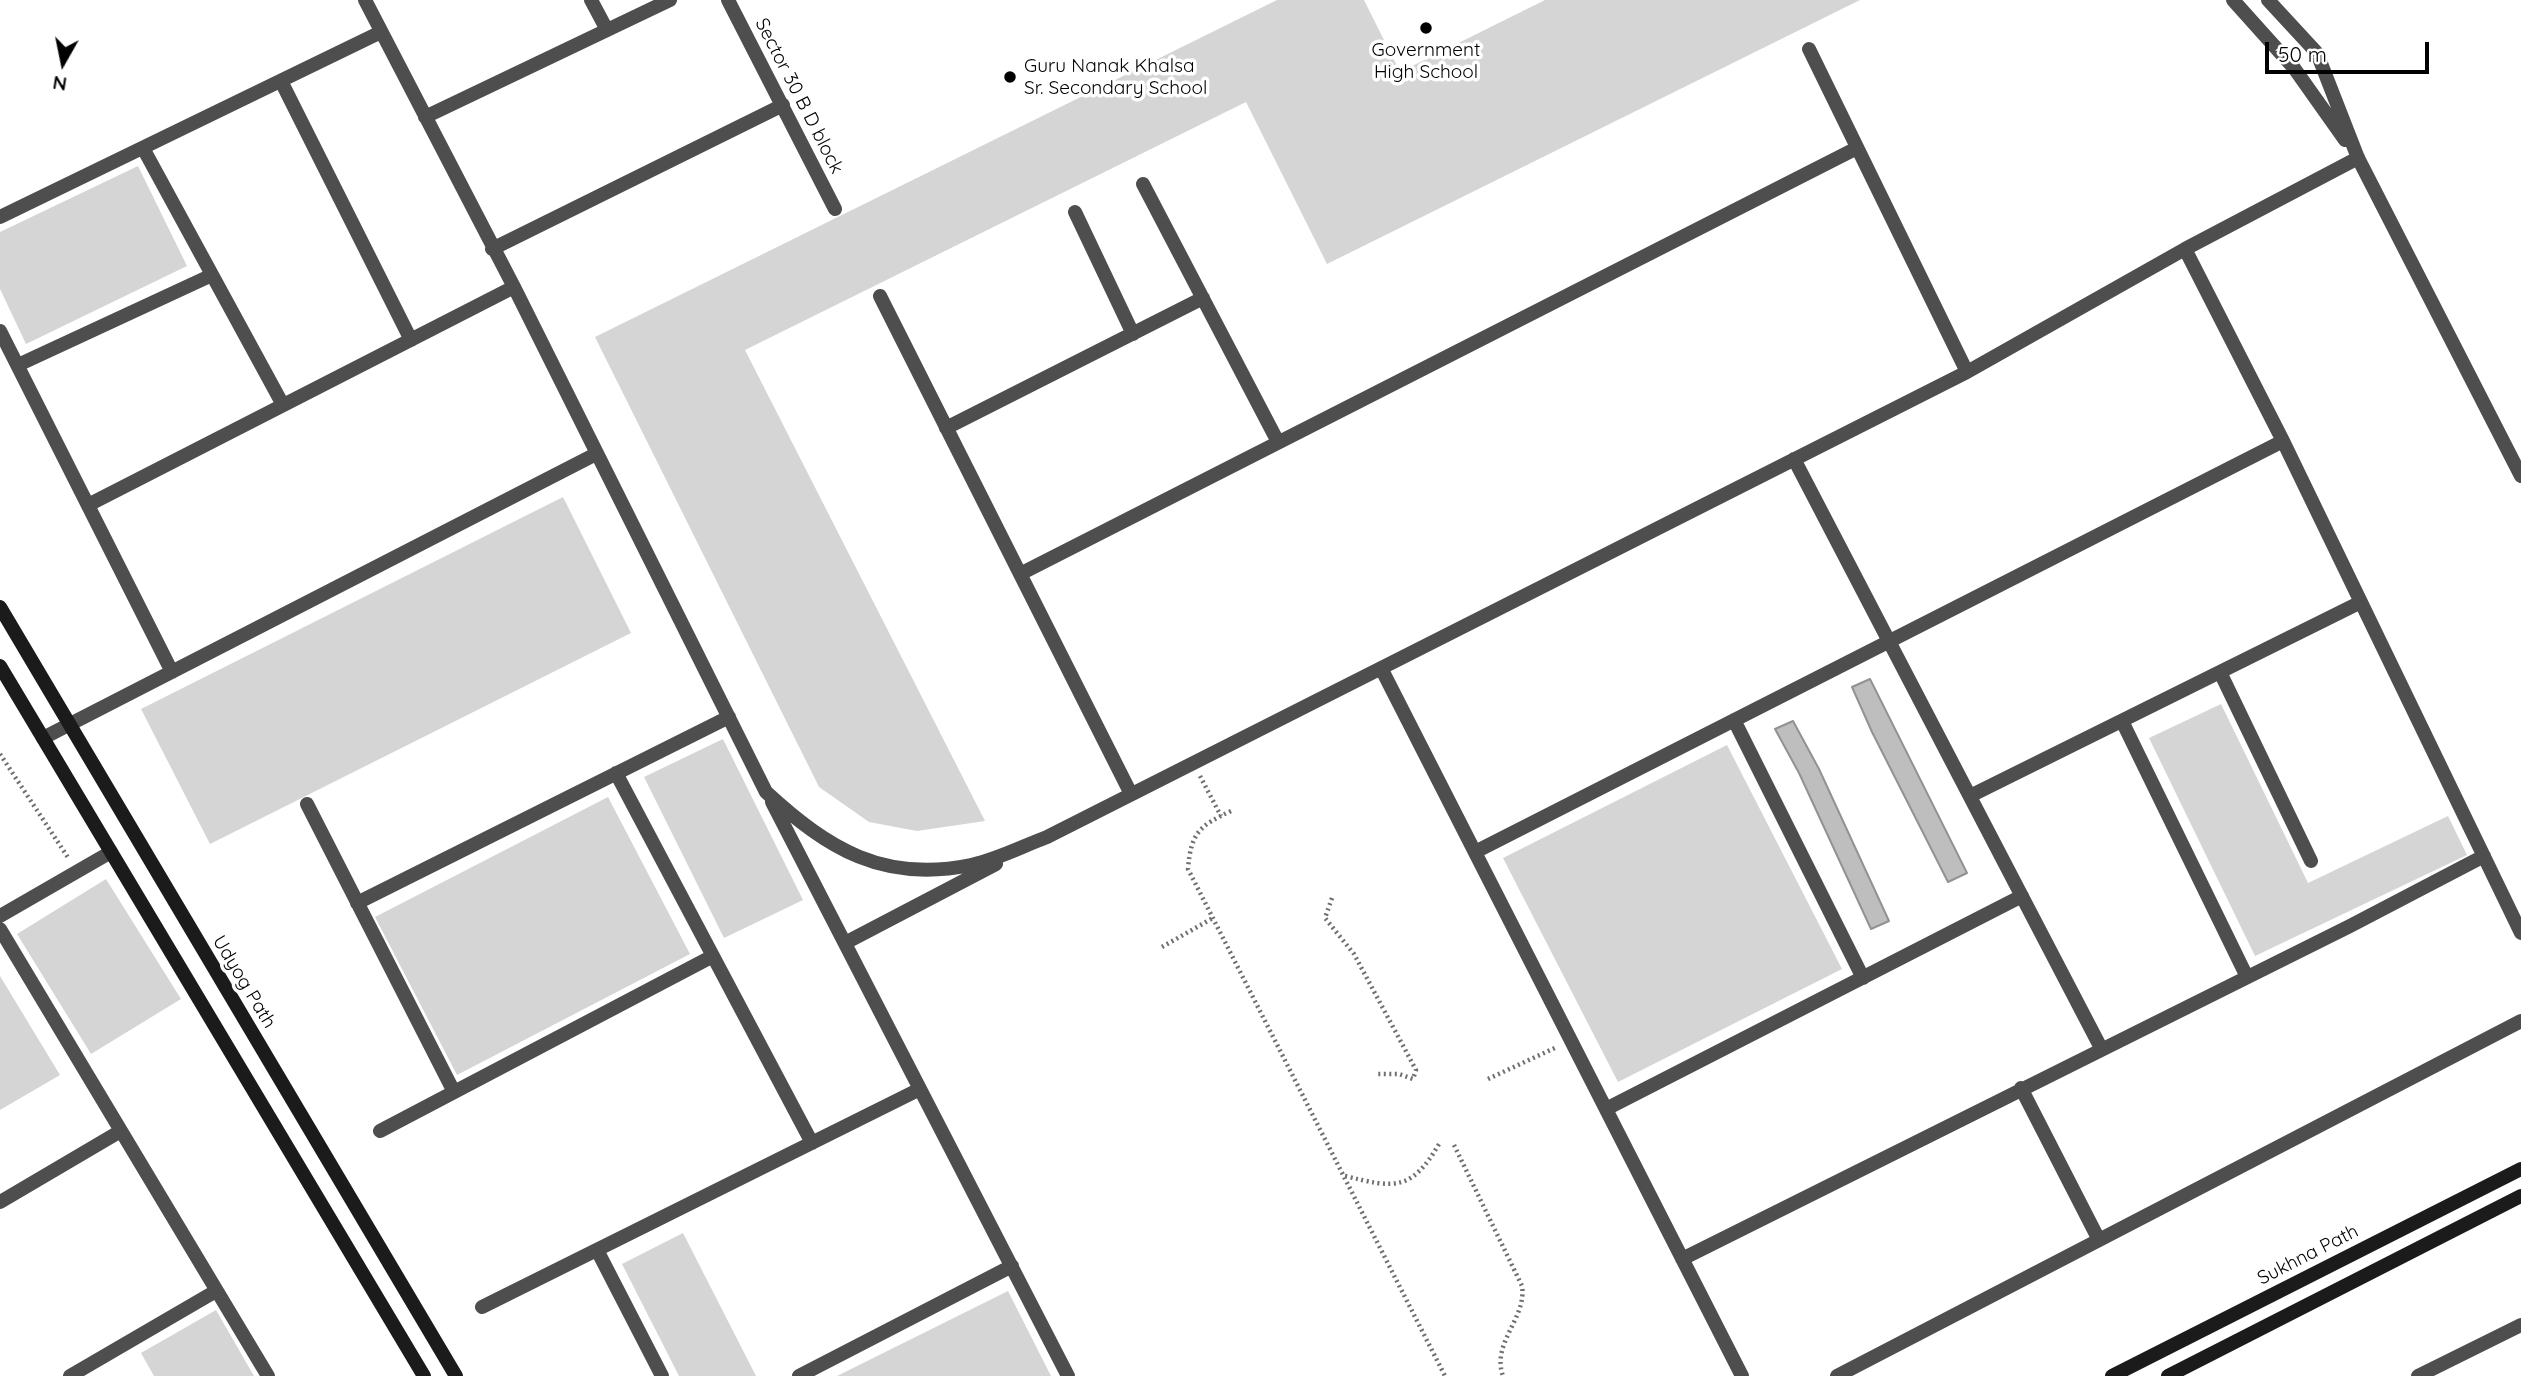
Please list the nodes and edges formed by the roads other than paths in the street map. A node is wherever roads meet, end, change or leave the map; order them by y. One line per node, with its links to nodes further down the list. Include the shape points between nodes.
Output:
1 (365, 0): 8 (street)
2 (591, 0): 7 (street)
3 (670, 0): 7 (street)
4 (729, 0): 11 (street, Sector 30 B D block)
5 (2233, 0): 15 (street, via 2294,68)
6 (2268, 0): 15 (street, via 2317,52)
7 (607, 30): 12 (street)
8 (381, 32): 10 (street); 12 (street)
9 (1809, 49): 14 (street)
10 (281, 81): 13 (street); 28 (street)
11 (783, 106): 17 (street, Sector 30 B D block); 20 (street)
12 (425, 117): 20 (street)
13 (143, 148): 19 (street); 22 (street)
14 (1857, 148): 30 (street); 34 (street)
15 (2358, 158): 21 (street); 37 (street)
16 (1143, 184): 25 (street)
17 (835, 209)
18 (1074, 212): 27 (street)
19 (0, 217)
20 (492, 249): 23 (street)
21 (2185, 249): 30 (street); 33 (street)
22 (212, 275): 29 (street); 31 (street)
23 (514, 287): 28 (street); 35 (street)
24 (880, 296): 32 (street)
25 (1203, 299): 27 (street); 34 (street)
26 (0, 331): 29 (street)
27 (1133, 334): 32 (street)
28 (411, 340): 31 (street)
29 (18, 365): 38 (street)
30 (1967, 372): 36 (street)
31 (283, 405): 38 (street)
32 (946, 428): 39 (street)
33 (2283, 441): 40 (street); 42 (street)
34 (1278, 442): 39 (street)
35 (596, 454): 45 (street); 47 (street)
36 (1794, 459): 42 (street); 44 (street)
37 (2521, 476)
38 (90, 504): 45 (street)
39 (1020, 574): 54 (street)
40 (2361, 602): 46 (street); 60 (street)
41 (0, 607): 50 (main road, Udyog Path)
42 (1889, 642): 48 (street); 55 (street)
43 (0, 666): 51 (main road)
44 (1381, 668): 54 (street); 59 (street)
45 (172, 672): 50 (street)
46 (2220, 672): 49 (street); 61 (street)
47 (729, 717): 52 (street); 53 (street)
48 (1734, 720): 59 (street); 70 (street)
49 (2122, 721): 55 (street); 69 (street)
50 (70, 725): 51 (street); 93 (main road, Udyog Path)
51 (43, 738): 58 (main road)
52 (616, 773): 63 (street); 68 (street)
53 (766, 792): 57 (street, via 804,827 849,855 906,870 971,865); 67 (street)
54 (1131, 794): 57 (street)
55 (1970, 796): 62 (street)
56 (307, 804): 63 (street)
57 (1047, 837): 67 (street)
58 (111, 852): 64 (street); 92 (main road)
59 (1475, 852): 76 (street)
60 (2484, 856): 66 (street); 69 (street)
61 (2311, 860)
62 (2022, 896): 70 (street); 72 (street)
63 (357, 903): 75 (street)
64 (0, 916)
65 (0, 929): 78 (street)
66 (2521, 933)
67 (845, 943): 74 (street)
68 (713, 956): 75 (street); 79 (street)
69 (2246, 975): 72 (street)
70 (1863, 978): 76 (street)
71 (2521, 1021): 83 (street)
72 (2101, 1048): 73 (street)
73 (2021, 1088): 83 (street); 85 (street)
74 (920, 1089): 79 (street); 86 (street)
75 (454, 1092): 77 (street)
76 (1606, 1109): 85 (street)
77 (380, 1131)
78 (119, 1132): 82 (street); 87 (street)
79 (812, 1143): 84 (street)
80 (2521, 1169): 99 (main road, Sukhna Path)
81 (2521, 1196): 100 (main road)
82 (0, 1202)
83 (2099, 1240): 98 (street)
84 (597, 1250): 88 (street); 94 (street)
85 (1682, 1259): 97 (street)
86 (1012, 1266): 95 (street); 96 (street)
87 (216, 1291): 90 (street); 91 (street)
88 (482, 1307)
89 (2521, 1325): 101 (street)
90 (70, 1376)
91 (268, 1376)
92 (424, 1376)
93 (456, 1376)
94 (662, 1376)
95 (799, 1376)
96 (1068, 1376)
97 (1742, 1376)
98 (1837, 1376)
99 (2112, 1376)
100 (2168, 1376)
101 (2418, 1376)

